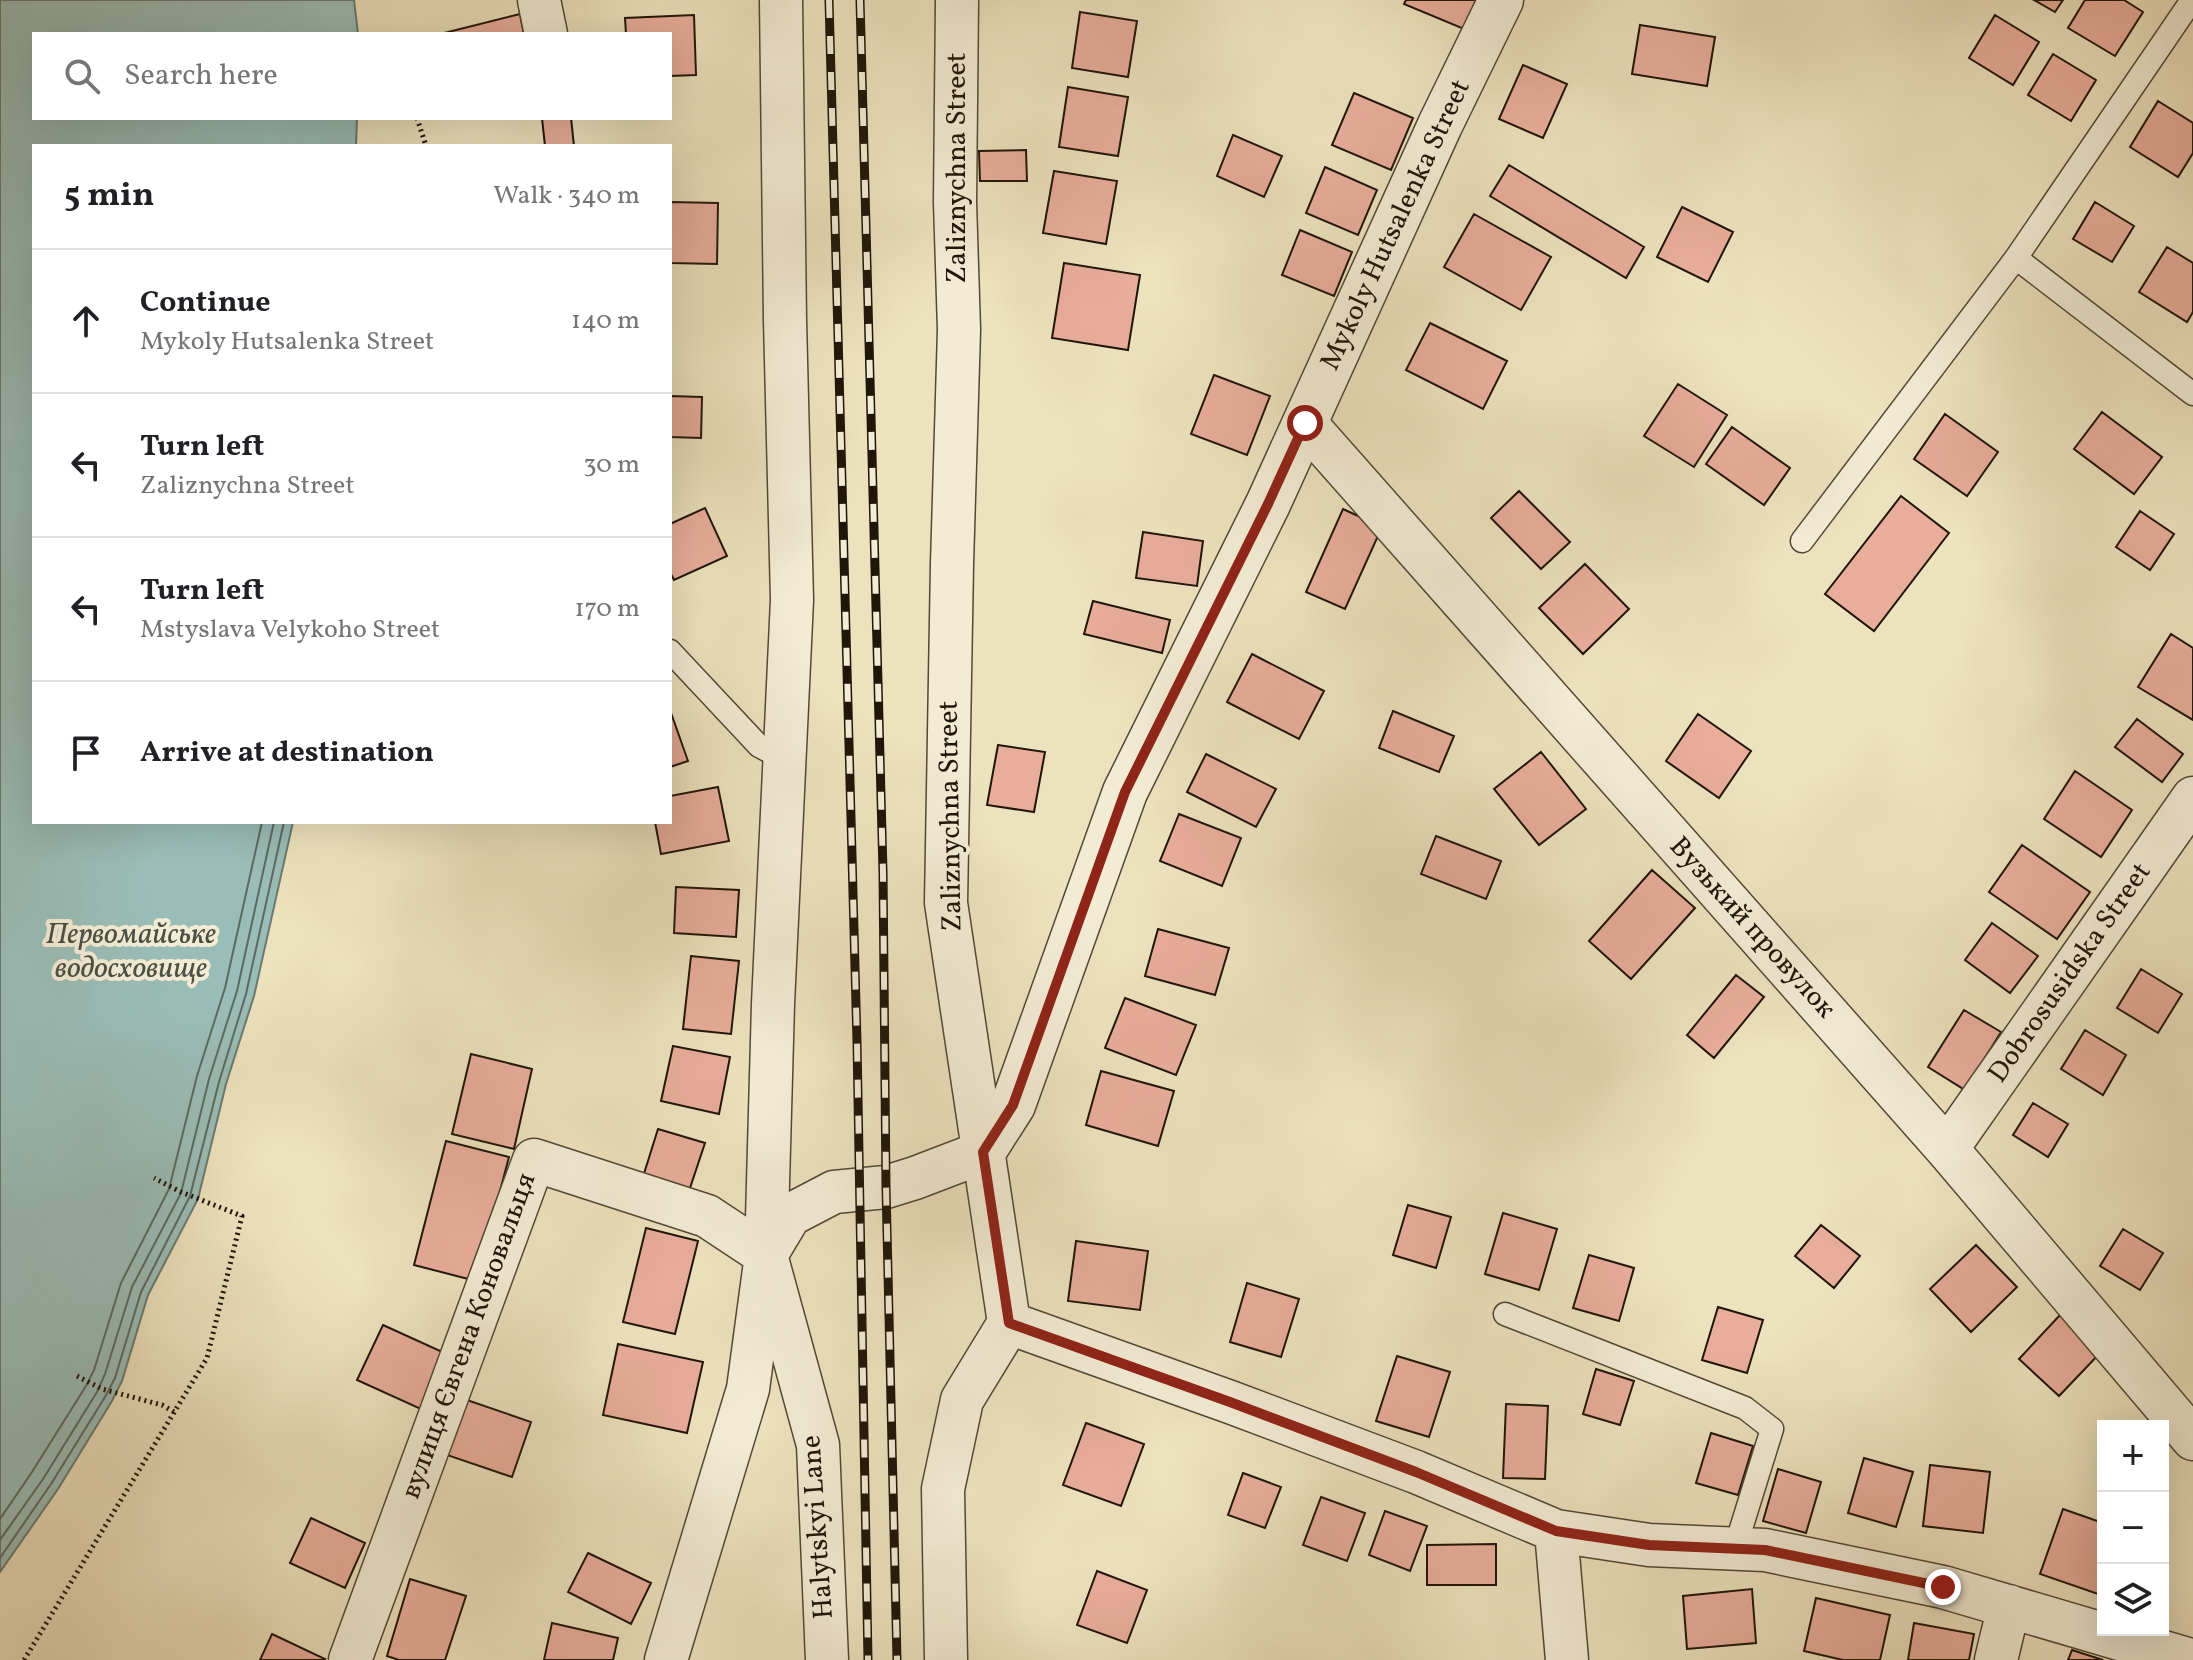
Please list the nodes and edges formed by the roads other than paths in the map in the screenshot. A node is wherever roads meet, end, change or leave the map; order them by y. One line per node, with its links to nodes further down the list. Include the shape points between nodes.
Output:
1 (539, 0): 6 (street)
2 (781, 0): 12 (street, via 792,600)
3 (957, 0): 15 (street, Zaliznychna Street, via 959,330 946,903)
4 (1501, 0): 9 (street, Mykoly Hutsalenka Street)
5 (2192, 0): 7 (lane)
6 (546, 32)
7 (2016, 258): 8 (lane); 10 (lane)
8 (2193, 394)
9 (1305, 423): 14 (street, Вузький провулок); 15 (street, Mykoly Hutsalenka Street, via 1125,792 1013,1105)
10 (1802, 541)
11 (672, 653): 12 (lane, via 759,746)
12 (784, 759): 16 (street)
13 (2193, 798): 14 (street, Dobrosusidska Street)
14 (1947, 1149): 19 (street, Вузький провулок)
15 (983, 1152): 16 (street, via 886,1187 834,1192 790,1215); 18 (street, Zaliznychna Street)
16 (766, 1255): 23 (street, вулиця Євгена Коновальця, via 707,1216 534,1160); 24 (street, via 748,1389); 25 (street, Halytskyi Lane, via 818,1445)
17 (1505, 1314): 21 (lane, via 1745,1408 1772,1429)
18 (1009, 1323): 20 (street, via 1416,1472); 26 (street, via 962,1400 943,1489)
19 (2193, 1439)
20 (1556, 1531): 21 (street, via 1649,1545); 27 (street)
21 (1735, 1548): 22 (street, via 1943,1587)
22 (2009, 1606): 28 (street); 29 (street)
23 (350, 1660)
24 (666, 1660)
25 (827, 1660)
26 (946, 1660)
27 (1567, 1660)
28 (1996, 1660)
29 (2191, 1660)

